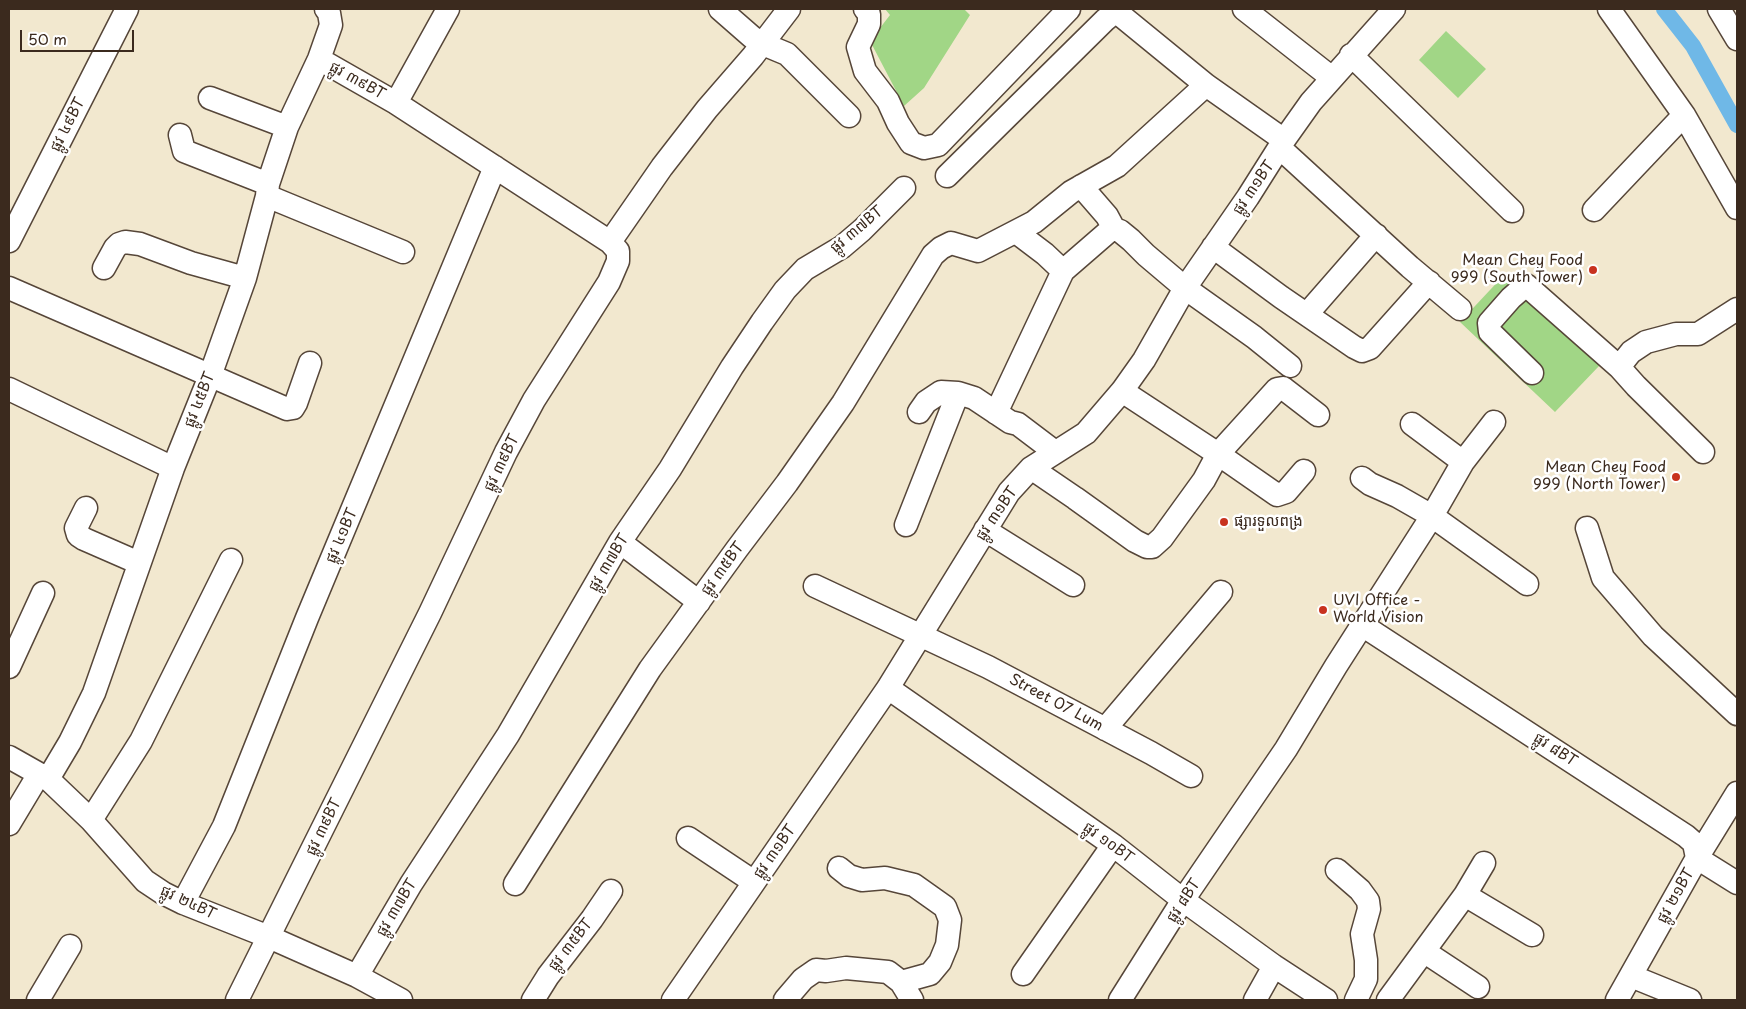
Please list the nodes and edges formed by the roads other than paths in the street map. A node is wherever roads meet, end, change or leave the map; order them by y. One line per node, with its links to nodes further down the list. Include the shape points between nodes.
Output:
1 (127, 9): 37 (street, ផ្លូវ ៤៩BT)
2 (448, 9): 20 (street)
3 (720, 9): 14 (street)
4 (789, 9): 14 (street)
5 (865, 9): 6 (street, via 869,14 869,24 858,47 864,71 888,101 911,143 924,148 938,145)
6 (1069, 9)
7 (1244, 9): 17 (street)
8 (1394, 9): 15 (street, ផ្លូវ ៣១BT)
9 (1609, 9): 21 (street)
10 (1719, 9): 13 (street)
11 (1114, 10): 18 (street); 27 (street)
12 (327, 11): 16 (street, ផ្លូវ ៤៥BT, via 331,25)
13 (1737, 39)
14 (763, 44): 22 (street, via 787,54); 38 (street, via 662,167)
15 (1351, 55): 17 (street, ផ្លូវ ៣១BT); 33 (street)
16 (319, 60): 20 (street, ផ្លូវ ៣៩BT); 23 (street, ផ្លូវ ៤៥BT)
17 (1332, 78): 25 (street, ផ្លូវ ៣១BT)
18 (1206, 84): 25 (street); 28 (street, via 1117,166)
19 (210, 98): 23 (street)
20 (396, 102): 26 (street, ផ្លូវ ៣៩BT)
21 (1684, 115): 31 (street); 32 (street)
22 (849, 116)
23 (287, 127): 30 (street, ផ្លូវ ៤៥BT)
24 (180, 134): 30 (street, via 184,151)
25 (1282, 144): 36 (street); 39 (street, ផ្លូវ ៣១BT)
26 (496, 167): 38 (street, ផ្លូវ ៣៩BT); 109 (street, ផ្លូវ ៤១BT, via 307,618 224,826)
27 (947, 176)
28 (1081, 186): 34 (street); 35 (street)
29 (904, 188): 76 (street, ផ្លូវ ៣៧BT, via 842,247 804,269 785,290)
30 (268, 190): 40 (street); 43 (street, ផ្លូវ ៤៥BT)
31 (1737, 208)
32 (1594, 210)
33 (1512, 211)
34 (1114, 229): 42 (street); 46 (street)
35 (1016, 232): 42 (street); 84 (street, ផ្លូវ ៣៥BT, via 978,251 951,243 933,255 843,403)
36 (1376, 236): 44 (street); 49 (street)
37 (9, 240)
38 (610, 242): 111 (street, ផ្លូវ ៣៩BT, via 618,251 618,261 609,282 534,400 506,452 426,622)
39 (1213, 247): 46 (street, ផ្លូវ ៣១BT); 49 (street)
40 (403, 252)
41 (104, 268): 43 (street, via 115,248 125,242)
42 (1063, 271): 59 (street)
43 (245, 278): 54 (street, ផ្លូវ ៤៥BT)
44 (1429, 282): 47 (street); 49 (street, via 1370,348 1362,351)
45 (9, 288): 54 (street)
46 (1185, 288): 51 (street); 56 (street, ផ្លូវ ៣១BT)
47 (1460, 308)
48 (1737, 309): 52 (street, via 1698,334 1676,334 1646,342 1631,352)
49 (1307, 314)
50 (310, 363): 54 (street, via 296,403 290,409)
51 (1290, 366)
52 (1619, 367): 53 (street, via 1526,285 1489,323 1490,332); 64 (street)
53 (1532, 373)
54 (210, 376): 67 (street, ផ្លូវ ៤៥BT)
55 (9, 389): 67 (street)
56 (1122, 392): 63 (street, ផ្លូវ ៣១BT, via 1086,433); 65 (street)
57 (958, 393): 58 (street, via 941,392 926,402); 59 (street, via 974,398); 73 (street)
58 (919, 412)
59 (996, 413): 63 (street)
60 (1318, 415): 65 (street, via 1283,388 1277,389)
61 (1494, 422): 66 (street, ផ្លូវ ៨BT)
62 (1412, 424): 66 (street)
63 (1055, 452): 68 (street, ផ្លូវ ៣១BT)
64 (1703, 452)
65 (1218, 454): 68 (street, via 1199,488 1152,547 1135,541); 69 (street, via 1277,495 1286,492)
66 (1463, 462): 72 (street, ផ្លូវ ៨BT)
67 (173, 468): 78 (street, ផ្លូវ ៤៥BT)
68 (1031, 468): 75 (street, ផ្លូវ ៣១BT, via 1009,492)
69 (1304, 471)
70 (1362, 478): 72 (street)
71 (86, 508): 78 (street, via 76,528 78,535)
72 (1432, 516): 79 (street); 85 (street, ផ្លូវ ៨BT)
73 (906, 525)
74 (1587, 528): 89 (street, via 1603,578 1653,636)
75 (985, 530): 80 (street); 86 (street, ផ្លូវ ៣១BT)
76 (620, 542): 84 (street); 116 (street, ផ្លូវ ៣៧BT, via 508,735)
77 (231, 560): 95 (street, via 141,741)
78 (140, 563): 93 (street, ផ្លូវ ៤៥BT, via 94,693 70,742)
79 (1527, 584)
80 (1073, 585)
81 (815, 586): 86 (street, Street 07 Lum)
82 (1221, 592): 90 (street)
83 (43, 593): 87 (street)
84 (699, 602): 105 (street, ផ្លូវ ៣៥BT, via 650,669)
85 (1362, 625): 99 (street, ផ្លូវ ៨BT, via 1686,836 1694,843); 108 (street, ផ្លូវ ៨BT, via 1282,756)
86 (919, 635): 88 (street, ផ្លូវ ៣១BT); 90 (street, Street 07 Lum, via 988,667)
87 (9, 667)
88 (888, 688): 98 (street, ផ្លូវ ១០BT); 103 (street, ផ្លូវ ៣១BT)
89 (1737, 714)
90 (1105, 729): 92 (street, Street 07 Lum)
91 (9, 757): 93 (street, ផ្លូវ ២៤BT)
92 (1191, 776)
93 (44, 777): 95 (street, ផ្លូវ ២៤BT); 96 (street, ផ្លូវ ៤៥BT)
94 (1737, 793): 99 (street, ផ្លូវ ២១BT)
95 (91, 820): 109 (street, ផ្លូវ ២៤BT, via 145,881)
96 (9, 824)
97 (688, 838): 103 (street)
98 (1113, 845): 108 (street, ផ្លូវ ១០BT); 115 (street)
99 (1698, 858): 104 (street, ផ្លូវ ៨BT); 117 (street, ផ្លូវ ២១BT)
100 (1484, 863): 107 (street)
101 (839, 868): 119 (street, via 862,880 885,878 914,885 946,907 950,920 947,945 940,962)
102 (1337, 870): 129 (street, via 1368,901 1362,934 1366,979)
103 (754, 882): 124 (street, ផ្លូវ ៣១BT)
104 (1737, 883)
105 (515, 884)
106 (611, 892): 123 (street, ផ្លូវ ៣៥BT)
107 (1465, 895): 110 (street); 113 (street)
108 (1184, 900): 114 (street, ផ្លូវ ១០BT); 126 (street, ផ្លូវ ៨BT)
109 (183, 903): 111 (street, ផ្លូវ ២៤BT)
110 (1532, 935)
111 (269, 937): 116 (street, ផ្លូវ ២៤BT); 121 (street, ផ្លូវ ៣៩BT)
112 (70, 946): 120 (street)
113 (1425, 952): 118 (street); 130 (street)
114 (1274, 966): 127 (street); 128 (street, ផ្លូវ ១០BT)
115 (1023, 974)
116 (357, 976): 122 (street, ផ្លូវ ២៤BT)
117 (1631, 976): 131 (street, ផ្លូវ ២១BT); 132 (street)
118 (1478, 987)
119 (907, 991): 125 (street, via 888,972 846,968 816,970)
120 (38, 1000)
121 (237, 1000)
122 (401, 1000)
123 (533, 1000)
124 (673, 1000)
125 (784, 1000)
126 (1120, 1000)
127 (1255, 1000)
128 (1326, 1000)
129 (1356, 1000)
130 (1388, 1000)
131 (1618, 1000)
132 (1690, 1000)

